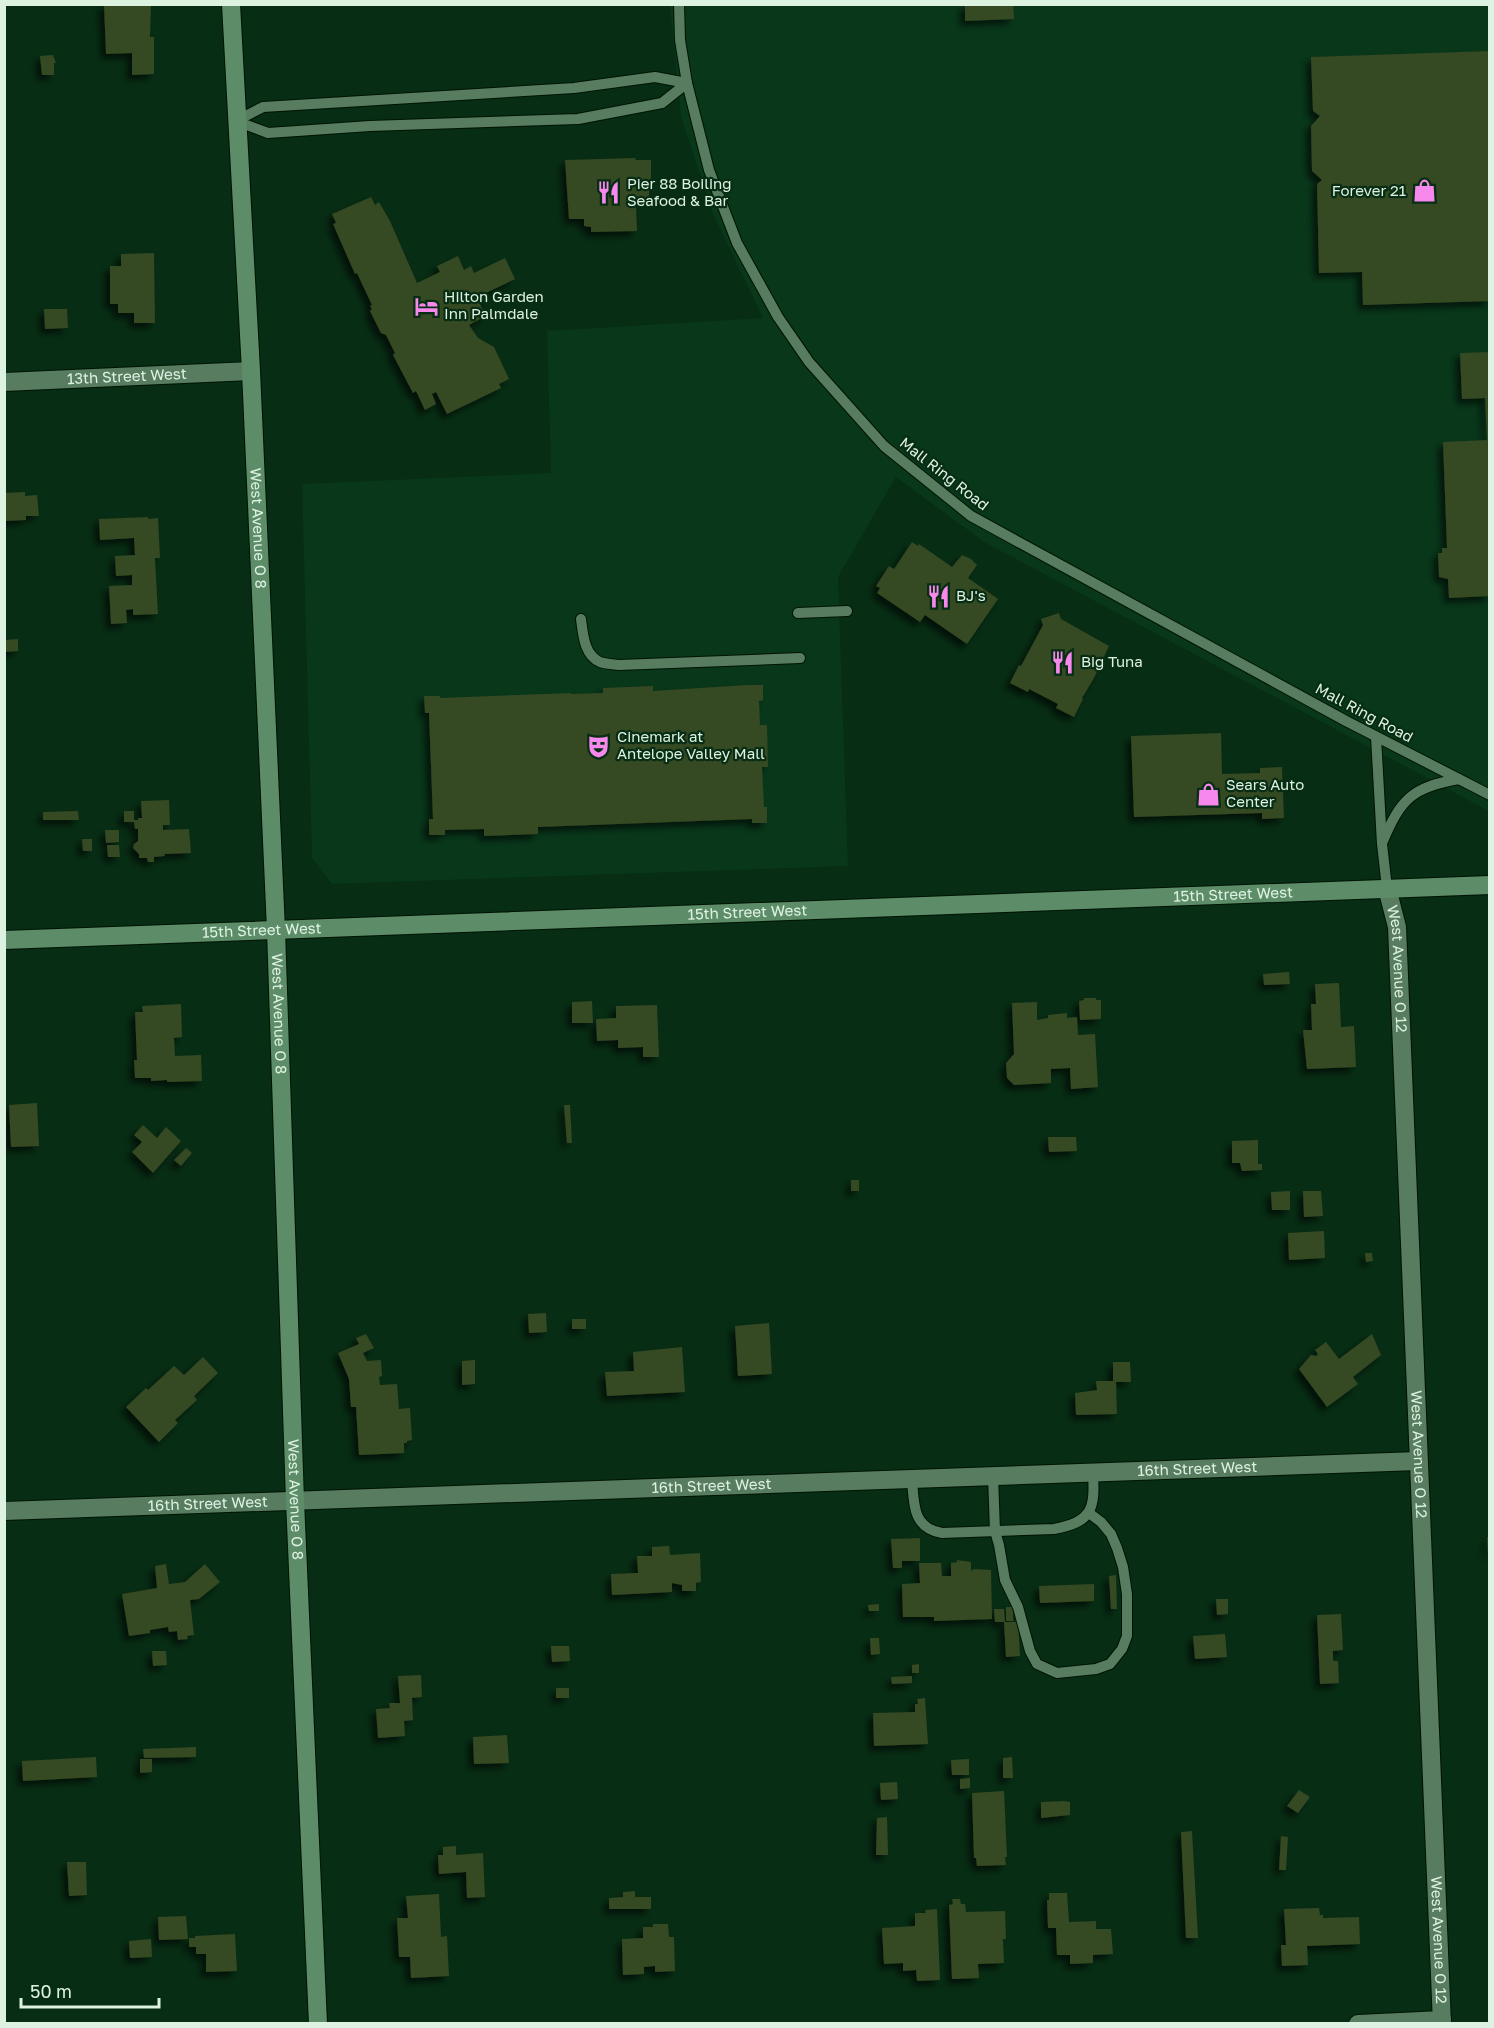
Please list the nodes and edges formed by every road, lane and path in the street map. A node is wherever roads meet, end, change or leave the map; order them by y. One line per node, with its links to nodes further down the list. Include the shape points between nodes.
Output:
1 (231, 4): 4 (street, West Avenue O 8)
2 (679, 4): 3 (lane, Mall Ring Road)
3 (687, 83): 4 (lane, via 655,77 574,88 263,107); 4 (lane, via 662,103 578,119 370,126 268,134); 11 (lane, Mall Ring Road, via 709,171 737,243 777,317 809,362 884,446 971,516)
4 (236, 121): 5 (street, West Avenue O 8)
5 (251, 371): 6 (street, 13th Street West); 17 (street, West Avenue O 8)
6 (4, 382)
7 (847, 611): 8 (lane)
8 (798, 613)
9 (581, 620): 10 (lane, via 584,641 600,662 619,665)
10 (800, 658)
11 (1376, 737): 12 (lane, Mall Ring Road); 14 (lane)
12 (1459, 779): 13 (lane, Mall Ring Road); 14 (lane, via 1435,783 1414,793 1395,813)
13 (1490, 795)
14 (1382, 844): 16 (lane)
15 (1490, 885): 16 (street, 15th Street West)
16 (1387, 888): 17 (street, 15th Street West); 19 (street, West Avenue O 12, via 1397,927)
17 (276, 930): 18 (street, 15th Street West); 23 (street, West Avenue O 8)
18 (4, 940)
19 (1418, 1461): 20 (street, 16th Street West); 27 (street, West Avenue O 12)
20 (1093, 1472): 21 (street, 16th Street West); 25 (lane, via 1094,1500)
21 (993, 1476): 22 (street, 16th Street West); 26 (lane)
22 (912, 1479): 23 (street, 16th Street West); 26 (lane, via 917,1516 931,1531)
23 (295, 1501): 24 (street, 16th Street West); 28 (street, West Avenue O 8)
24 (4, 1511)
25 (1089, 1514): 26 (lane, via 1080,1522 1061,1528); 26 (lane, via 1112,1534 1127,1594 1127,1636 1122,1649 1110,1664 1096,1669 1057,1673 1037,1664 1005,1580)
26 (995, 1531)
27 (1442, 2022): 29 (street)
28 (318, 2024)
29 (1358, 2024)

